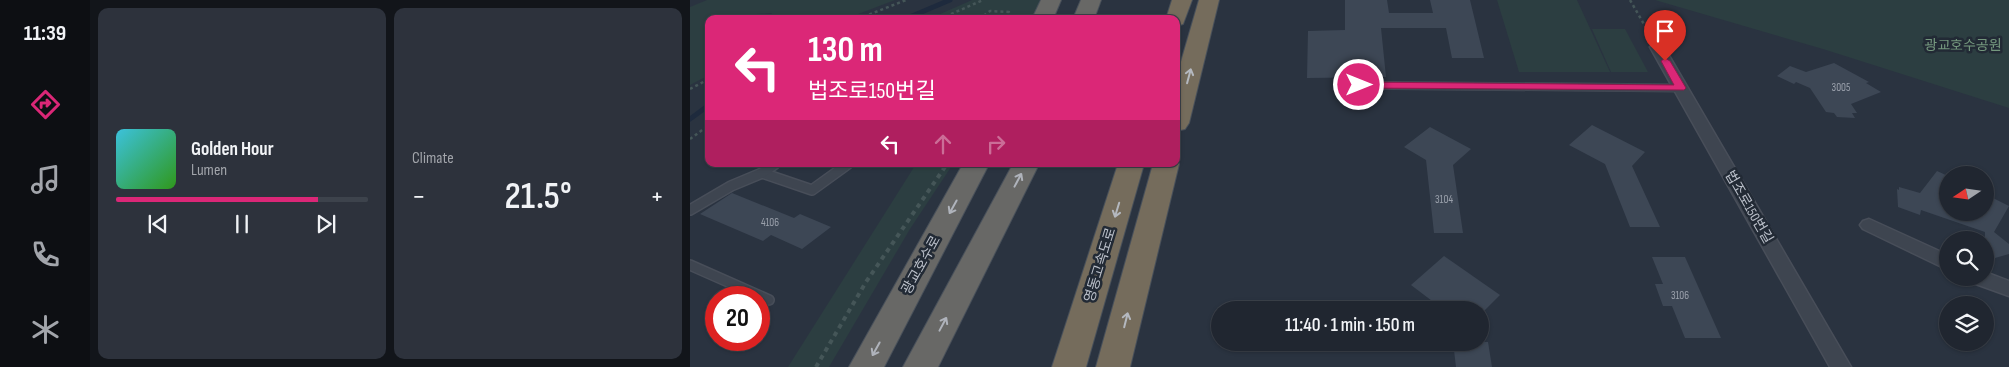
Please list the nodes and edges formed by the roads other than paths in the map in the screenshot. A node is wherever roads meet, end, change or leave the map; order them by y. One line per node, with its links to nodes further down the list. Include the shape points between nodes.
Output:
1 (1051, 0): 7 (highway)
2 (1068, 0): 8 (highway)
3 (1091, 0): 9 (highway)
4 (1110, 0): 10 (highway)
5 (1182, 0): 11 (highway)
6 (1209, 0): 15 (highway, one-way to 6)
7 (1044, 15)
8 (1061, 15)
9 (1085, 15)
10 (1104, 15)
11 (1178, 15)
12 (1657, 47): 14 (street, 법조로150번길)
13 (1340, 85): 14 (lane)
14 (1681, 88): 34 (street, 법조로150번길)
15 (1180, 108)
16 (771, 167): 22 (lane)
17 (844, 167): 22 (lane, via 812,190)
18 (974, 167): 30 (highway, 광교호수로, one-way to 30)
19 (1024, 167): 31 (highway, one-way to 19)
20 (1130, 167): 32 (highway, 영동고속도로, one-way to 32)
21 (1165, 167): 33 (highway, one-way to 21)
22 (762, 173): 23 (lane, via 731,186)
23 (690, 210)
24 (1869, 225): 25 (street)
25 (1939, 258)
26 (690, 265): 28 (lane)
27 (1994, 283): 29 (street)
28 (737, 286)
29 (2009, 289)
30 (866, 367)
31 (920, 367)
32 (1069, 367)
33 (1113, 367)
34 (1841, 367)

